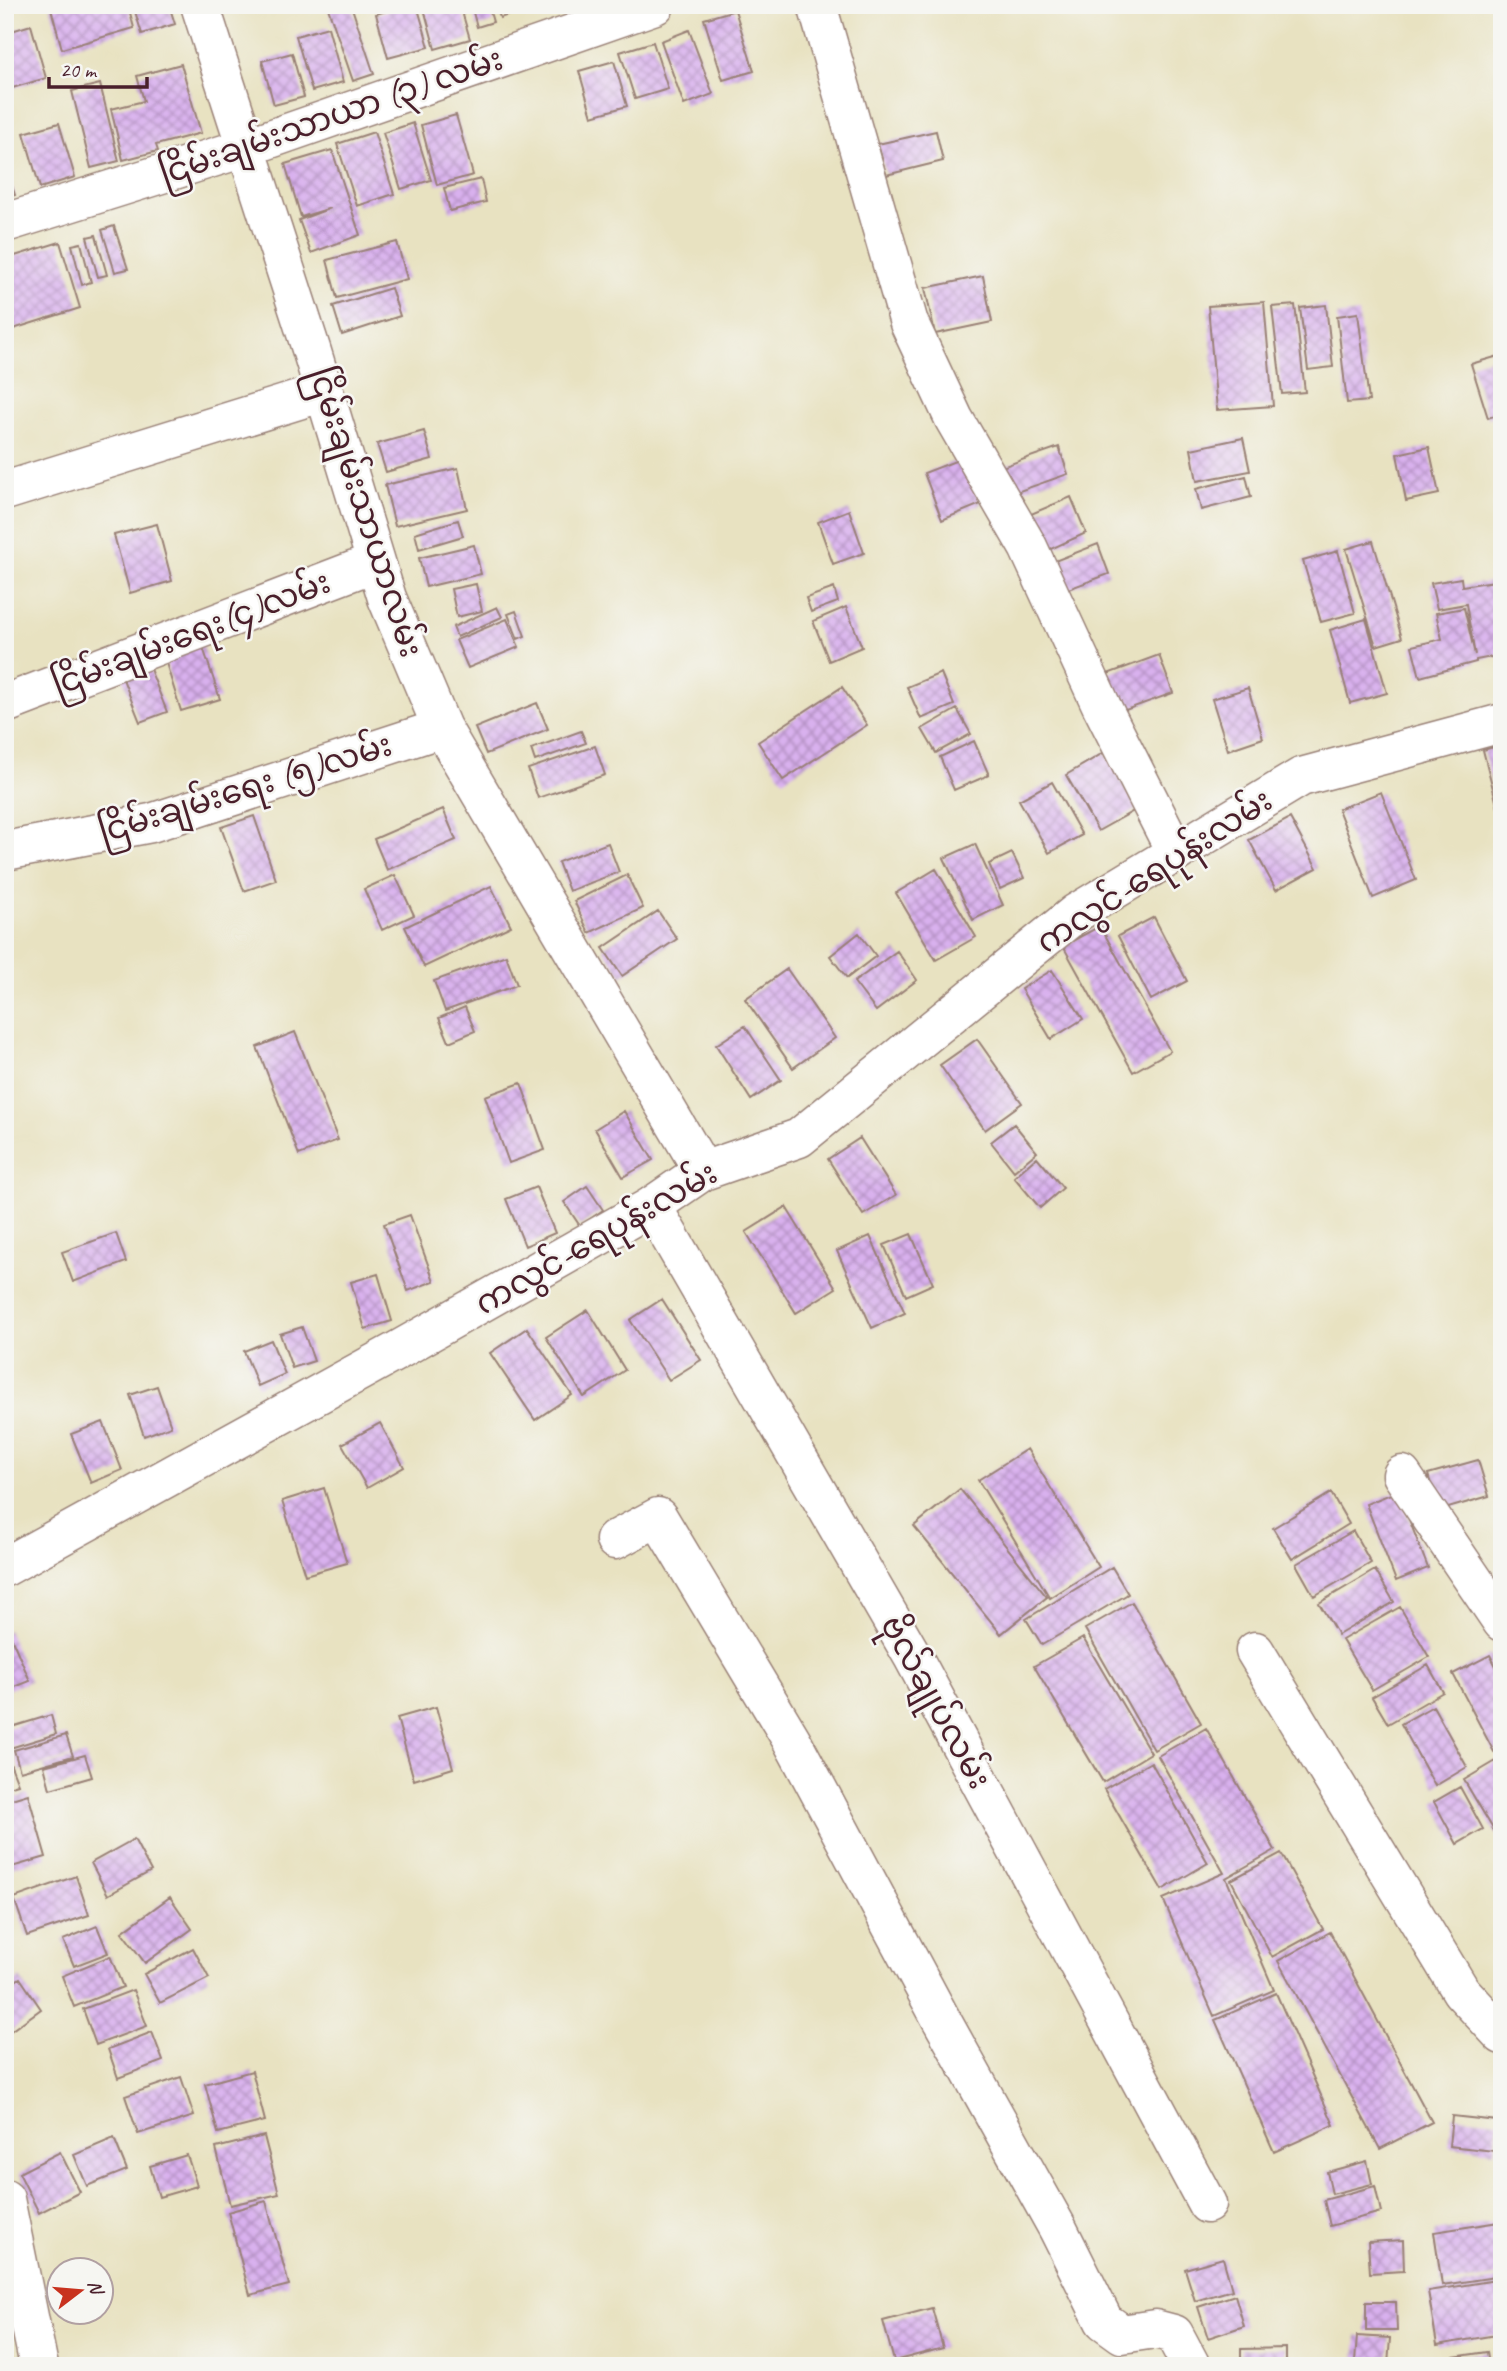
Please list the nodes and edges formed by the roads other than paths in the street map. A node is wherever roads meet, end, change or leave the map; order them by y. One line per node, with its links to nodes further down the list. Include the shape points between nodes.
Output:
1 (200, 5): 4 (street, ငြိမ်းချမ်းသာယာလမ်း)
2 (655, 5): 4 (street, ငြိမ်းချမ်းသာယာ (၃) လမ်း)
3 (817, 5): 13 (street, via 909,323 954,419 1028,547)
4 (247, 146): 5 (street, ငြိမ်းချမ်းသာယာ (၃) လမ်း); 6 (street, ငြိမ်းချမ်းသာယာလမ်း)
5 (5, 223)
6 (324, 392): 7 (street); 8 (street, ငြိမ်းချမ်းသာယာလမ်း)
7 (5, 491)
8 (376, 562): 9 (street, ငြိမ်းချမ်းရေး(၄)လမ်း); 11 (street, ငြိမ်းချမ်းသာယာလမ်း)
9 (5, 704)
10 (1502, 723): 13 (street, ကလွင်-ရေပုန်းလမ်း, via 1301,777)
11 (442, 728): 12 (street, ငြိမ်းချမ်းရေး (၅)လမ်း, via 151,823); 14 (street, ငြိမ်းချမ်းသာယာလမ်း)
12 (5, 850)
13 (1176, 853): 14 (street, ကလွင်-ရေပုန်းလမ်း, via 1076,913 799,1138)
14 (703, 1171): 15 (street, ကလွင်-ရေပုန်းလမ်း)
15 (652, 1206): 18 (street, ကလွင်-ရေပုန်းလမ်း); 23 (street, ဗိုလ်ချုပ်လမ်း, via 913,1657)
16 (1402, 1475): 19 (street)
17 (615, 1540): 25 (street, via 658,1517 791,1739 1104,2321 1122,2334 1155,2329 1174,2334)
18 (5, 1567)
19 (1502, 1622)
20 (1255, 1651): 21 (street, via 1461,1992)
21 (1502, 2035)
22 (5, 2199): 24 (street)
23 (1207, 2204)
24 (39, 2366)
25 (1191, 2366)

